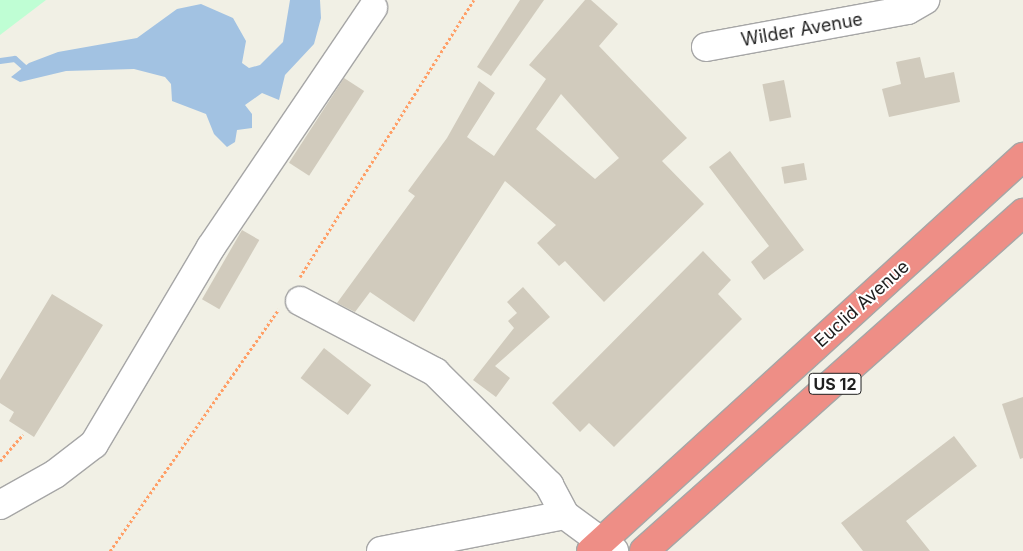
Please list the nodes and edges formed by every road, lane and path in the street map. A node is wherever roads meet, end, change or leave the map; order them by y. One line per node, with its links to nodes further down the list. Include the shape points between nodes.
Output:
1 (925, 0): 3 (street, Wilder Avenue, via 908,10)
2 (373, 8): 9 (street, via 211,247 94,444 54,474)
3 (706, 47)
4 (1023, 157): 11 (highway, Euclid Avenue / US 12)
5 (1023, 213): 13 (highway, US 12)
6 (300, 301): 10 (street, via 435,372 549,485)
7 (23, 436): 8 (path)
8 (0, 461)
9 (0, 505)
10 (566, 515): 11 (street); 12 (street)
11 (602, 548)
12 (381, 551)
13 (644, 551)

